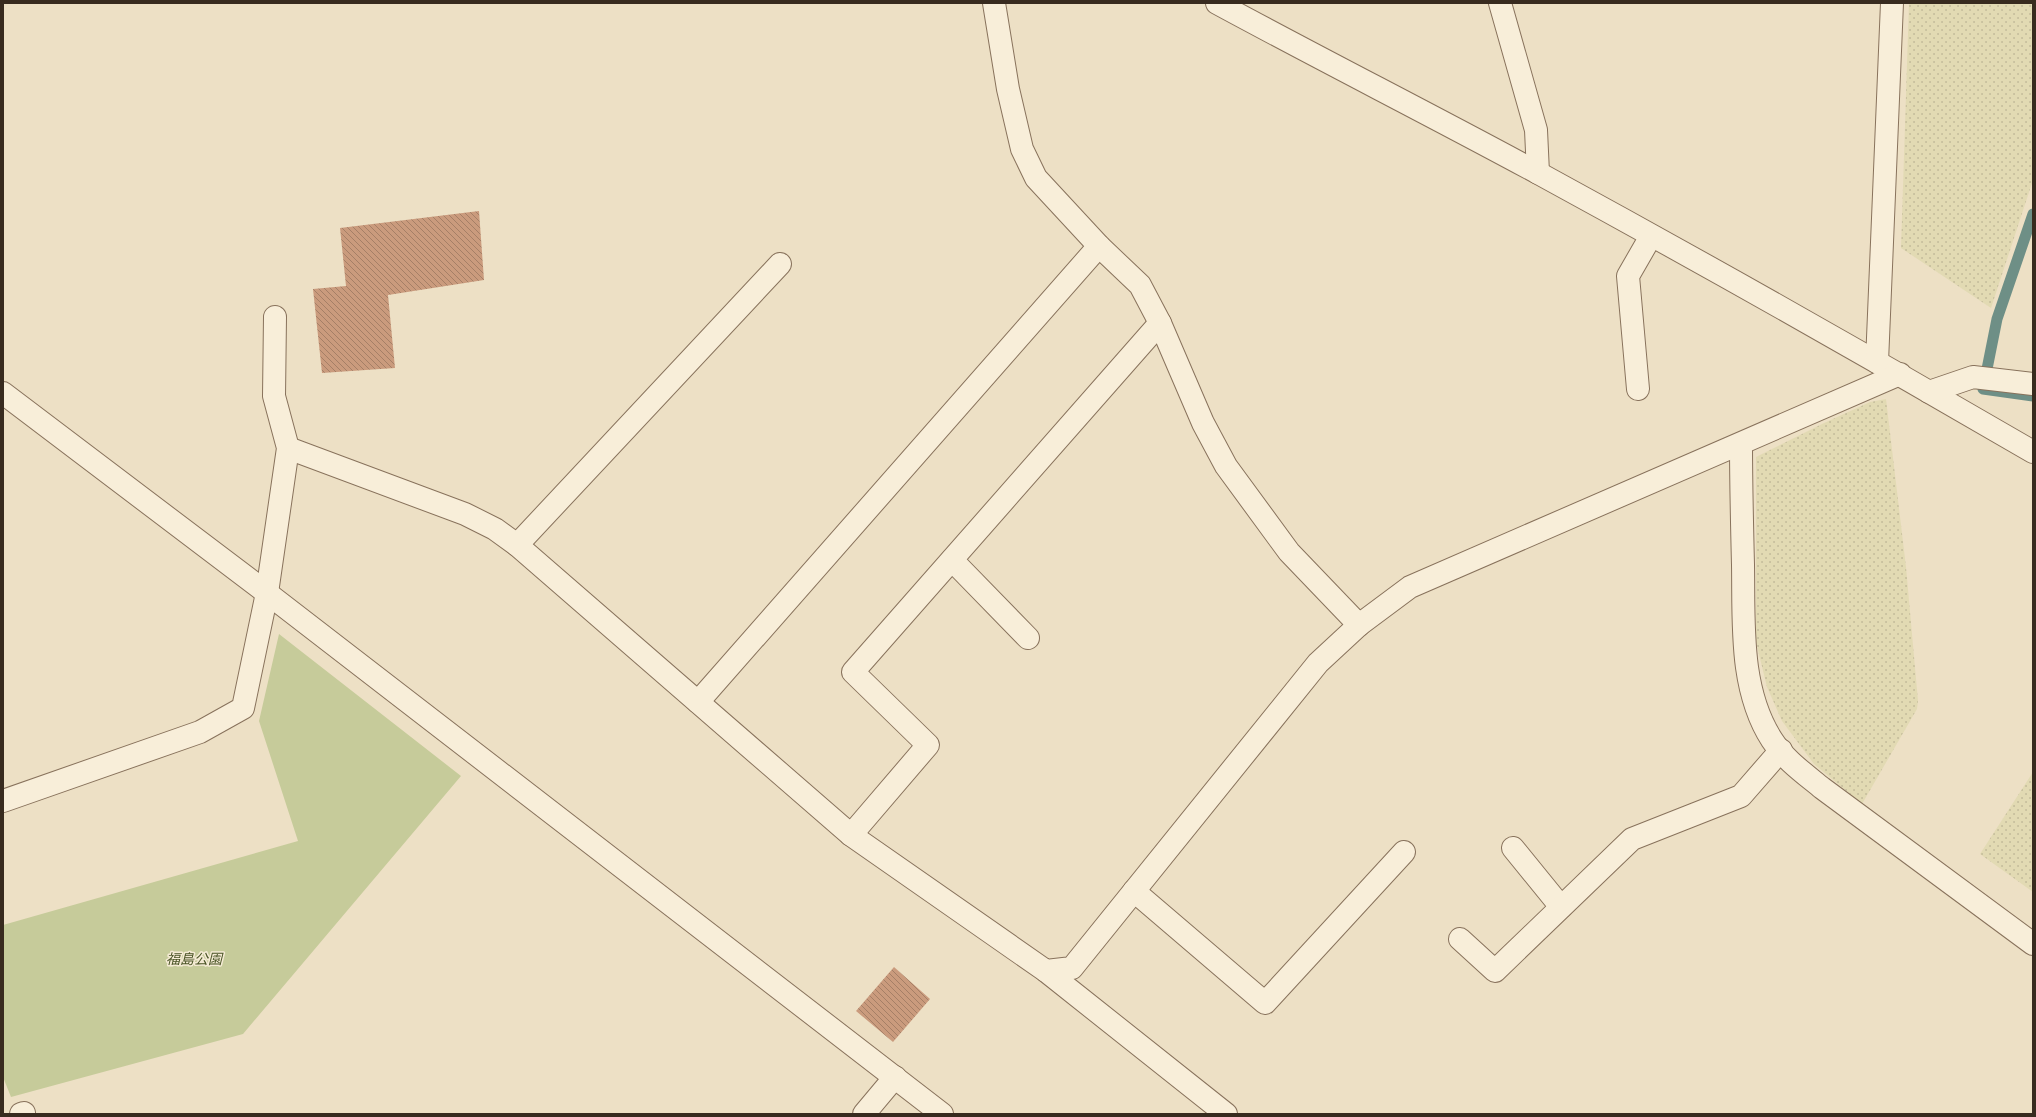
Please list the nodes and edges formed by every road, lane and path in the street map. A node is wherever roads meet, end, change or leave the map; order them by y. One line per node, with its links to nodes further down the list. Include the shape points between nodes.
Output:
1 (994, 3): 7 (street, via 1008,89 1022,149 1036,178)
2 (1217, 3): 5 (street)
3 (1500, 3): 5 (street, via 1536,130)
4 (1892, 3): 11 (street)
5 (1538, 174): 6 (street)
6 (1651, 236): 11 (street); 14 (street, via 1628,276)
7 (1099, 246): 10 (street, via 1140,285); 25 (street)
8 (780, 264): 20 (street)
9 (275, 317): 18 (street, via 274,396)
10 (1160, 323): 21 (street); 23 (street, via 1203,423 1226,466 1289,552)
11 (1877, 362): 12 (street)
12 (1900, 374): 15 (street); 17 (street)
13 (2033, 384): 15 (street, via 1983,378)
14 (1638, 389)
15 (1929, 392): 19 (street)
16 (3, 393): 22 (street)
17 (1741, 444): 23 (street, via 1410,587); 26 (street, via 1744,635 1748,669 1756,706 1772,740)
18 (288, 448): 20 (street, via 465,514 495,529); 22 (street)
19 (2033, 452)
20 (517, 545): 25 (street)
21 (952, 560): 24 (street); 28 (street, via 853,672 928,745)
22 (267, 593): 27 (street, via 243,708 200,732); 36 (street)
23 (1359, 625): 31 (street, via 1318,663)
24 (1028, 638)
25 (698, 702): 28 (street)
26 (1781, 750): 32 (street, via 1741,796 1632,839); 34 (street, via 1822,788)
27 (3, 801)
28 (851, 835): 35 (street)
29 (1512, 848): 32 (street)
30 (1404, 852): 31 (street, via 1265,1003)
31 (1134, 891): 35 (street, via 1072,968)
32 (1561, 907): 33 (street, via 1494,971)
33 (1460, 939)
34 (2033, 944)
35 (1046, 972): 39 (street)
36 (895, 1078): 37 (street); 38 (street)
37 (864, 1114)
38 (942, 1114)
39 (1226, 1114)

